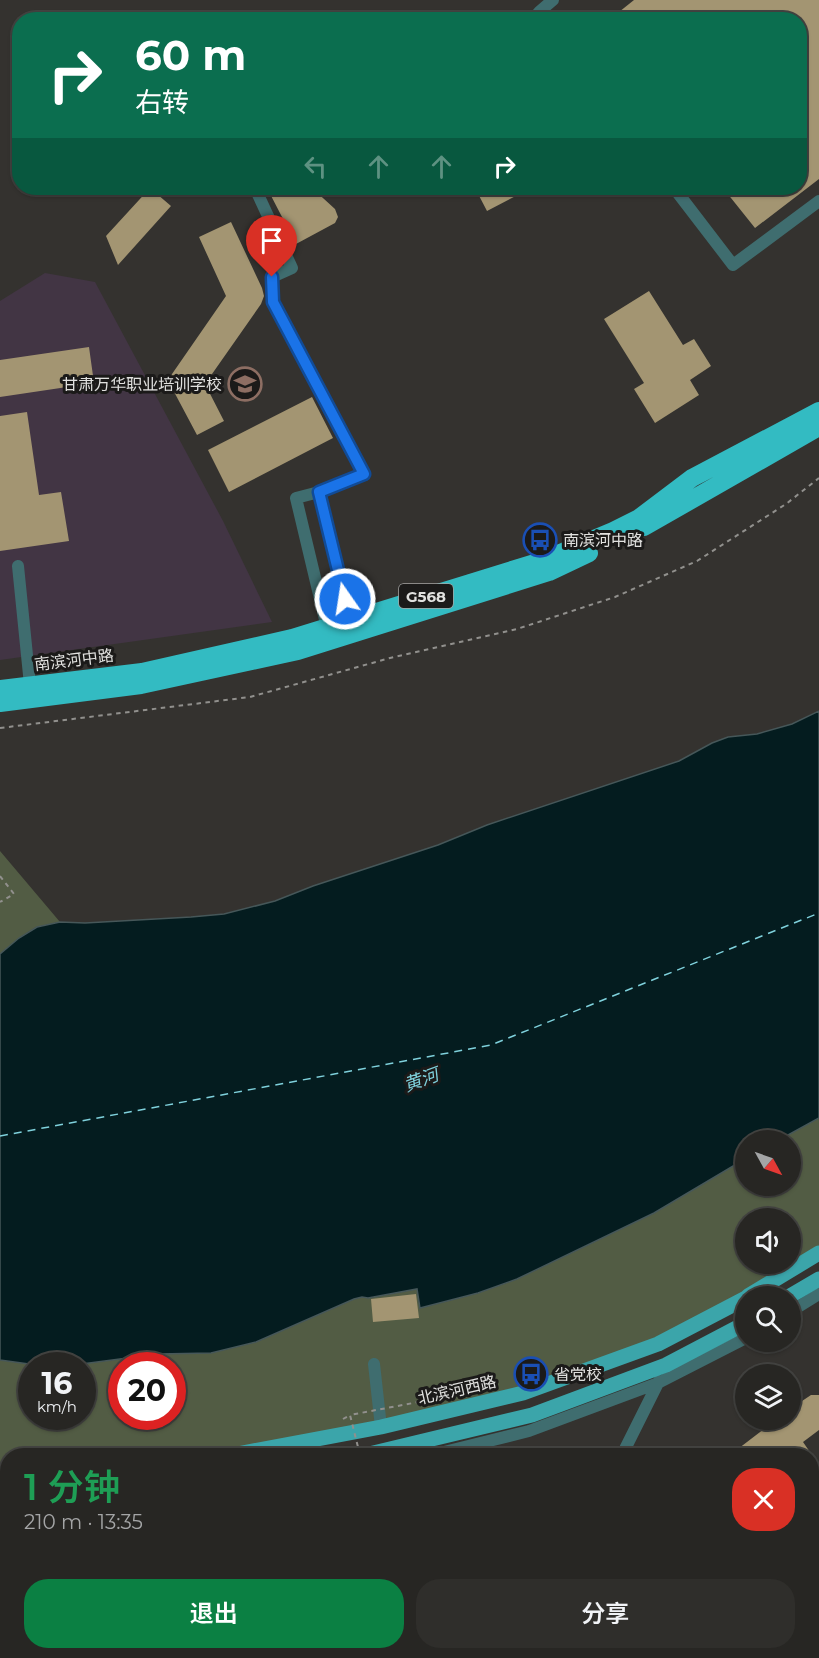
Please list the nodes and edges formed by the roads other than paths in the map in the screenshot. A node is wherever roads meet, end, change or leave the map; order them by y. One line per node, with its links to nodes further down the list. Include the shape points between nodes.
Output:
1 (553, 0): 2 (street)
2 (538, 12)
3 (258, 195): 8 (street, via 292,268 272,277 273,302 364,474)
4 (679, 195): 5 (street, via 733,265)
5 (819, 201)
6 (819, 411): 10 (highway, 南滨河中路 / G568, via 692,478 639,518 613,531 541,561)
7 (819, 427): 14 (highway, 南滨河中路 / G568, via 643,527 549,572 298,651 141,685)
8 (319, 492): 10 (street); 11 (street, via 296,498)
9 (18, 566): 12 (street)
10 (350, 620): 11 (highway, 南滨河中路 / G568)
11 (327, 628): 12 (highway, 南滨河中路 / G568, via 142,672)
12 (30, 685): 13 (highway, 南滨河中路 / G568)
13 (0, 689)
14 (0, 703)
15 (819, 1253): 17 (main road, 北滨河西路)
16 (819, 1278): 18 (main road)
17 (765, 1286)
18 (801, 1289)
19 (819, 1294): 21 (street)
20 (735, 1303): 27 (main road, 北滨河西路, via 658,1344 524,1393)
21 (801, 1305)
22 (735, 1329): 25 (main road)
23 (735, 1344): 26 (street)
24 (374, 1364): 27 (street)
25 (666, 1365): 26 (street); 29 (main road, via 532,1415)
26 (658, 1383): 30 (street, via 530,1431); 31 (street)
27 (381, 1427): 28 (main road, 北滨河西路)
28 (269, 1448)
29 (412, 1448)
30 (461, 1448)
31 (626, 1448)

